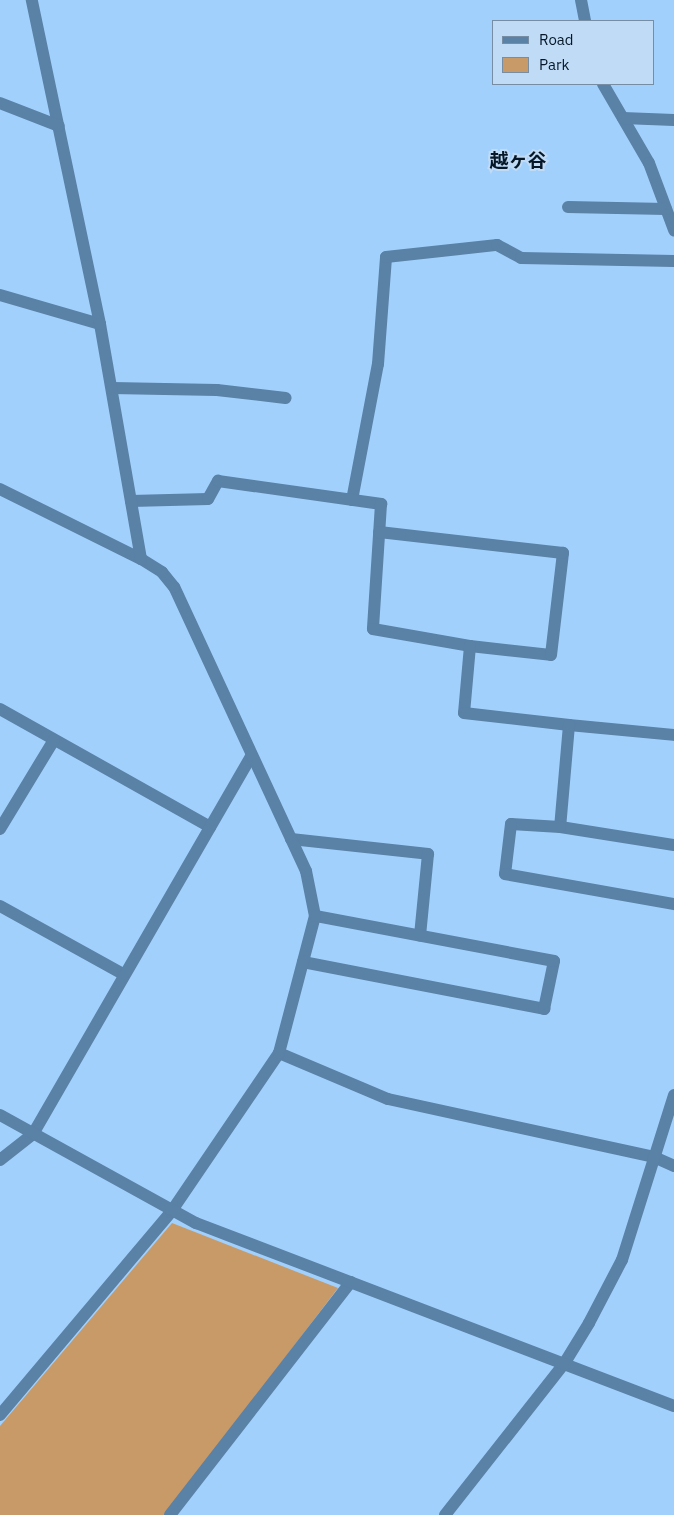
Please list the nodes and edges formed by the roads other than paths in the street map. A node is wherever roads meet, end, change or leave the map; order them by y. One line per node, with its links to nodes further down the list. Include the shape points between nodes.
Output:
1 (32, 0): 8 (street)
2 (581, 0): 3 (street)
3 (585, 20)
4 (604, 85): 6 (street)
5 (0, 103): 8 (street)
6 (623, 118): 7 (street); 10 (street, via 650,163)
7 (674, 120)
8 (59, 126): 14 (street)
9 (568, 207): 10 (street)
10 (666, 209): 11 (street)
11 (674, 230)
12 (674, 261): 18 (street, via 521,258 497,245 386,257 378,364)
13 (0, 295): 14 (street)
14 (100, 324): 15 (street)
15 (112, 388): 16 (street, via 217,390); 19 (street)
16 (286, 398)
17 (0, 489): 21 (street)
18 (352, 500): 19 (street, via 218,481 208,499); 20 (street, via 381,504)
19 (131, 501): 21 (street)
20 (379, 532): 22 (street, via 373,629); 22 (street, via 563,553 551,655)
21 (141, 559): 27 (street, via 162,572 174,587)
22 (470, 646): 24 (street, via 464,713)
23 (0, 709): 26 (street)
24 (569, 725): 25 (street); 29 (street)
25 (674, 735)
26 (54, 740): 28 (street); 30 (street)
27 (251, 757): 28 (street); 31 (street)
28 (210, 827): 38 (street)
29 (560, 827): 32 (street); 33 (street, via 511,824 505,874)
30 (0, 829)
31 (292, 839): 35 (street, via 306,871); 36 (street, via 428,854)
32 (674, 845)
33 (674, 904)
34 (0, 906): 38 (street)
35 (315, 916): 36 (street); 37 (street)
36 (420, 936): 37 (street, via 554,961 544,1009)
37 (303, 962): 39 (street)
38 (123, 974): 42 (street)
39 (279, 1054): 43 (street, via 388,1099); 46 (street)
40 (674, 1095): 43 (street)
41 (0, 1115): 42 (street)
42 (34, 1134): 44 (street); 46 (street)
43 (654, 1157): 45 (street); 48 (street, via 622,1260)
44 (0, 1160)
45 (674, 1166)
46 (170, 1212): 47 (street); 50 (street)
47 (351, 1282): 48 (street); 51 (street)
48 (564, 1364): 49 (street); 52 (street)
49 (674, 1406)
50 (0, 1415)
51 (170, 1515)
52 (445, 1515)

